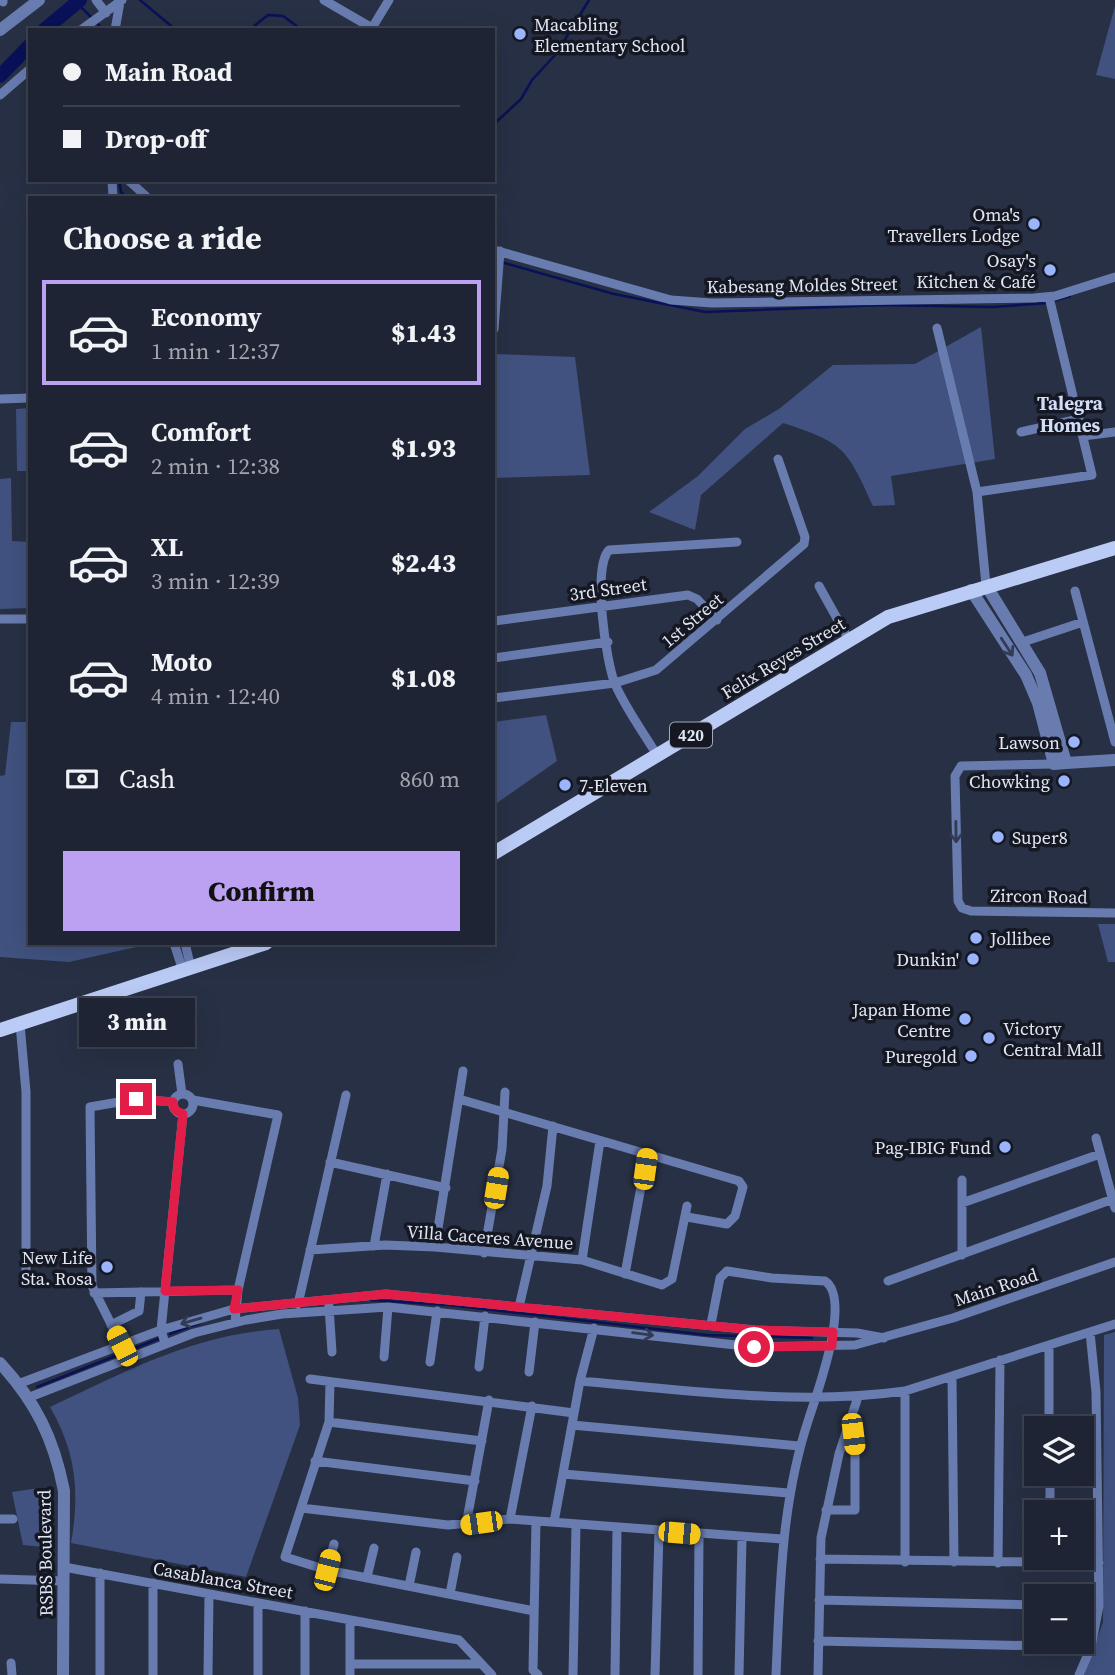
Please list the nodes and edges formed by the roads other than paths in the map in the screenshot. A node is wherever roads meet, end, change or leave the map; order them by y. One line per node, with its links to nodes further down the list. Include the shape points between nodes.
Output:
1 (39, 0): 8 (street)
2 (324, 0): 3 (street, via 372,28)
3 (389, 0)
4 (121, 1): 5 (street); 7 (street)
5 (101, 7): 6 (street)
6 (83, 28)
7 (115, 28)
8 (0, 30)
9 (28, 71): 10 (street)
10 (0, 94)
11 (130, 182): 12 (street)
12 (146, 196)
13 (498, 256): 15 (street, Kabesang Moldes Street, via 671,300); 16 (street)
14 (1115, 277): 15 (street, Kabesang Moldes Street)
15 (1049, 300): 20 (street)
16 (495, 311)
17 (937, 328): 25 (street)
18 (28, 398): 19 (street)
19 (0, 399)
20 (1079, 419): 21 (street); 23 (street)
21 (1021, 432)
22 (1115, 432): 23 (street)
23 (1083, 436): 25 (street, via 1091,476)
24 (778, 459): 35 (street, 1st Street, via 805,541)
25 (977, 492): 28 (street)
26 (737, 542): 32 (street, via 609,550 602,566)
27 (1115, 548): 28 (main road, Felix Reyes Street / 420)
28 (986, 585): 30 (main road, Felix Reyes Street / 420); 39 (street)
29 (819, 586): 38 (street)
30 (971, 590): 38 (main road, Felix Reyes Street / 420, via 900,612); 47 (street, one-way to 47, via 1026,675)
31 (1075, 591): 37 (street)
32 (601, 606): 35 (street, 3rd Street, via 688,595); 36 (street, 3rd Street); 40 (street)
33 (0, 619): 34 (street)
34 (28, 619)
35 (717, 620): 42 (street, 1st Street, via 662,666)
36 (495, 621)
37 (1083, 622): 39 (street); 44 (street)
38 (849, 640): 45 (main road, Felix Reyes Street / 420)
39 (1027, 640): 47 (street, via 1040,673)
40 (608, 642): 41 (street); 42 (street)
41 (495, 658)
42 (615, 683): 43 (street, 1st Street); 45 (street)
43 (495, 698)
44 (1115, 742)
45 (657, 755): 48 (main road, Felix Reyes Street / 420)
46 (1115, 760): 47 (street)
47 (1060, 763): 49 (street, Zircon Road, one-way to 49, via 961,766 955,776 957,893 962,908)
48 (495, 852)
49 (1115, 913)
50 (175, 945): 53 (street)
51 (185, 945): 53 (street)
52 (260, 945): 53 (main road)
53 (187, 970): 54 (main road)
54 (20, 1024): 55 (main road); 88 (street, via 26,1092)
55 (0, 1030)
56 (178, 1064): 59 (street)
57 (463, 1071): 61 (street)
58 (505, 1092): 65 (street)
59 (182, 1094): 62 (street); 63 (street)
60 (346, 1095): 71 (street)
61 (459, 1099): 65 (street); 74 (street)
62 (193, 1100): 64 (street, via 192,1109); 90 (street, via 278,1115)
63 (173, 1102): 64 (street, via 175,1110); 93 (street, via 136,1099 90,1107)
64 (183, 1114): 91 (street)
65 (504, 1114): 66 (street); 82 (street)
66 (553, 1126): 68 (street); 84 (street, via 547,1186)
67 (1096, 1138): 70 (street)
68 (600, 1141): 69 (street); 85 (street)
69 (647, 1154): 78 (street, via 739,1181 743,1187 735,1216 727,1224); 87 (street)
70 (1100, 1154): 75 (street); 76 (street)
71 (330, 1162): 72 (street); 81 (street)
72 (387, 1174): 74 (street); 79 (street)
73 (962, 1180): 75 (street)
74 (446, 1188): 80 (street)
75 (962, 1203): 83 (street)
76 (1114, 1204): 83 (street)
77 (687, 1206): 78 (street, Villa Caceres Avenue)
78 (687, 1217): 87 (street, Villa Caceres Avenue, via 672,1279 656,1285)
79 (374, 1246): 80 (street, Villa Caceres Avenue); 81 (street, Villa Caceres Avenue)
80 (435, 1247): 82 (street, Villa Caceres Avenue)
81 (310, 1250): 95 (street)
82 (484, 1253): 84 (street, Villa Caceres Avenue)
83 (962, 1255): 89 (street)
84 (532, 1257): 85 (street, Villa Caceres Avenue); 97 (street)
85 (582, 1260): 87 (street, Villa Caceres Avenue)
86 (1115, 1262): 112 (street, Main Road)
87 (625, 1274)
88 (26, 1280)
89 (888, 1281)
90 (238, 1290): 91 (street); 98 (street)
91 (165, 1291): 92 (street); 109 (street)
92 (141, 1292): 93 (street); 107 (street, via 139,1311)
93 (94, 1293): 107 (street)
94 (328, 1298): 95 (street, Main Road); 97 (street, Main Road, via 395,1294); 99 (street)
95 (297, 1301): 98 (street, Main Road); 101 (street)
96 (388, 1307): 99 (street, Main Road); 100 (street, Main Road); 118 (street)
97 (519, 1307): 105 (street, Main Road)
98 (234, 1309): 103 (street); 109 (street, Main Road, one-way to 109)
99 (329, 1311): 101 (street, Main Road); 117 (street)
100 (437, 1311): 102 (street, Main Road); 120 (street)
101 (299, 1313): 103 (street, Main Road)
102 (485, 1316): 104 (street, Main Road); 122 (street)
103 (235, 1322): 113 (street, Main Road)
104 (535, 1322): 108 (street, Main Road); 123 (street)
105 (711, 1324): 110 (street, Main Road); 110 (street, via 720,1278 727,1271 825,1281 833,1295)
106 (1115, 1324): 111 (street)
107 (111, 1325): 115 (street)
108 (594, 1328): 116 (street, Main Road, one-way to 116, via 754,1347); 126 (street)
109 (161, 1330): 113 (street); 115 (street, Main Road)
110 (833, 1332): 112 (street, Main Road); 116 (street)
111 (1090, 1332): 114 (street); 170 (street, via 1096,1392)
112 (886, 1338): 116 (street, Main Road)
113 (165, 1343): 131 (street, Main Road)
114 (1049, 1345): 119 (street); 136 (street)
115 (122, 1346): 128 (street, Main Road)
116 (832, 1346): 130 (street)
117 (332, 1352)
118 (384, 1357)
119 (1000, 1360): 124 (street); 168 (street)
120 (430, 1362)
121 (0, 1363): 128 (street, RSBS Boulevard)
122 (479, 1367)
123 (529, 1372)
124 (952, 1376): 129 (street); 166 (street)
125 (310, 1378): 127 (street)
126 (580, 1381): 130 (street); 135 (street)
127 (330, 1382): 133 (street); 138 (street)
128 (18, 1384): 131 (street, RSBS Boulevard)
129 (905, 1391): 132 (street); 165 (street)
130 (816, 1396): 132 (street); 141 (street)
131 (30, 1397): 171 (street, RSBS Boulevard, via 53,1446 64,1491)
132 (858, 1397): 137 (street)
133 (489, 1400): 134 (street); 140 (street)
134 (532, 1406): 135 (street); 150 (street)
135 (574, 1413): 139 (street)
136 (1049, 1416)
137 (851, 1419): 147 (street); 147 (street, via 855,1510)
138 (329, 1422): 140 (street); 142 (street)
139 (572, 1425): 141 (street); 143 (street)
140 (482, 1441): 144 (street)
141 (799, 1446): 145 (street)
142 (315, 1461): 144 (street); 146 (street)
143 (563, 1474): 145 (street); 152 (street)
144 (474, 1481): 153 (street)
145 (788, 1493): 159 (street)
146 (301, 1508): 153 (street); 172 (street, via 285,1557)
147 (826, 1510): 164 (street)
148 (0, 1518): 149 (street)
149 (13, 1519)
150 (510, 1519): 151 (street); 153 (street)
151 (536, 1521): 152 (street); 187 (street)
152 (554, 1522): 154 (street)
153 (466, 1525)
154 (576, 1525): 155 (street); 206 (street)
155 (617, 1529): 156 (street); 207 (street)
156 (659, 1532): 157 (street); 208 (street)
157 (699, 1535): 158 (street); 209 (street)
158 (742, 1538): 159 (street); 210 (street)
159 (782, 1539): 211 (street)
160 (334, 1544): 172 (street)
161 (374, 1548): 174 (street)
162 (416, 1552): 178 (street)
163 (457, 1557): 180 (street)
164 (820, 1559): 165 (street); 181 (street)
165 (905, 1562): 166 (street)
166 (954, 1562): 168 (street)
167 (1024, 1562): 168 (street)
168 (998, 1563)
169 (1094, 1563): 170 (street)
170 (1099, 1563): 185 (street)
171 (64, 1567): 173 (street, Casablanca Street); 176 (street, RSBS Boulevard)
172 (327, 1570): 174 (street)
173 (100, 1573): 177 (street, Casablanca Street); 198 (street)
174 (367, 1577): 178 (street)
175 (0, 1579): 176 (street)
176 (64, 1581): 197 (street, RSBS Boulevard)
177 (153, 1583): 179 (street, Casablanca Street); 199 (street)
178 (409, 1586): 180 (street)
179 (209, 1594): 182 (street, Casablanca Street); 200 (street)
180 (450, 1594): 187 (street)
181 (819, 1600): 183 (street); 190 (street)
182 (258, 1603): 186 (street, Casablanca Street); 201 (street)
183 (1024, 1605)
184 (1094, 1606): 185 (street)
185 (1098, 1606): 189 (street)
186 (305, 1611): 188 (street, Casablanca Street); 202 (street)
187 (534, 1611): 205 (street, via 533,1670)
188 (350, 1620): 194 (street); 195 (street, Casablanca Street, via 459,1640)
189 (1094, 1629)
190 (818, 1641): 191 (street); 212 (street)
191 (1024, 1646)
192 (1088, 1654): 213 (street)
193 (12, 1662): 196 (street)
194 (350, 1664): 195 (street); 203 (street)
195 (481, 1664): 204 (street)
196 (12, 1675)
197 (63, 1675)
198 (100, 1675)
199 (153, 1675)
200 (208, 1675)
201 (258, 1675)
202 (304, 1675)
203 (350, 1675)
204 (492, 1675)
205 (538, 1675)
206 (573, 1675)
207 (615, 1675)
208 (655, 1675)
209 (698, 1675)
210 (739, 1675)
211 (776, 1675)
212 (818, 1675)
213 (1079, 1675)

